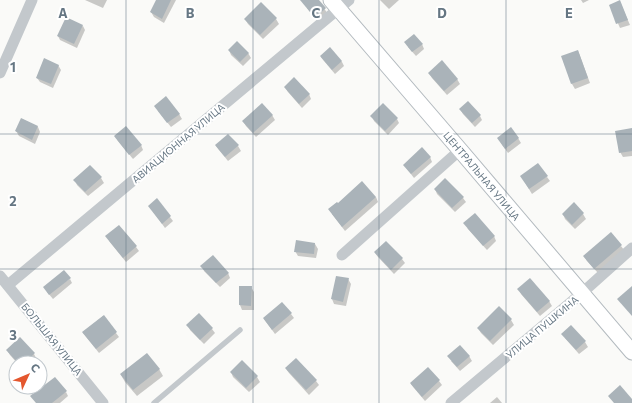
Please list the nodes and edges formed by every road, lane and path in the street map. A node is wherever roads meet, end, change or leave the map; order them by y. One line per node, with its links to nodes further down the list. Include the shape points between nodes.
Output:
1 (32, 0): 3 (street)
2 (339, 3): 4 (street, ЦЕНТРАЛЬНАЯ УЛИЦА); 8 (street, АВИАЦИОННАЯ УЛИЦА)
3 (0, 73)
4 (460, 150): 6 (street); 9 (street, ЦЕНТРАЛЬНАЯ УЛИЦА)
5 (632, 248): 9 (street, УЛИЦА ПУШКИНА)
6 (342, 255)
7 (0, 276): 8 (street, БОЛЬШАЯ УЛИЦА)
8 (8, 285): 12 (street, БОЛЬШАЯ УЛИЦА)
9 (582, 294): 11 (street, ЦЕНТРАЛЬНАЯ УЛИЦА); 14 (street, УЛИЦА ПУШКИНА)
10 (240, 330): 13 (lane)
11 (632, 352)
12 (103, 403)
13 (154, 403)
14 (451, 403)

